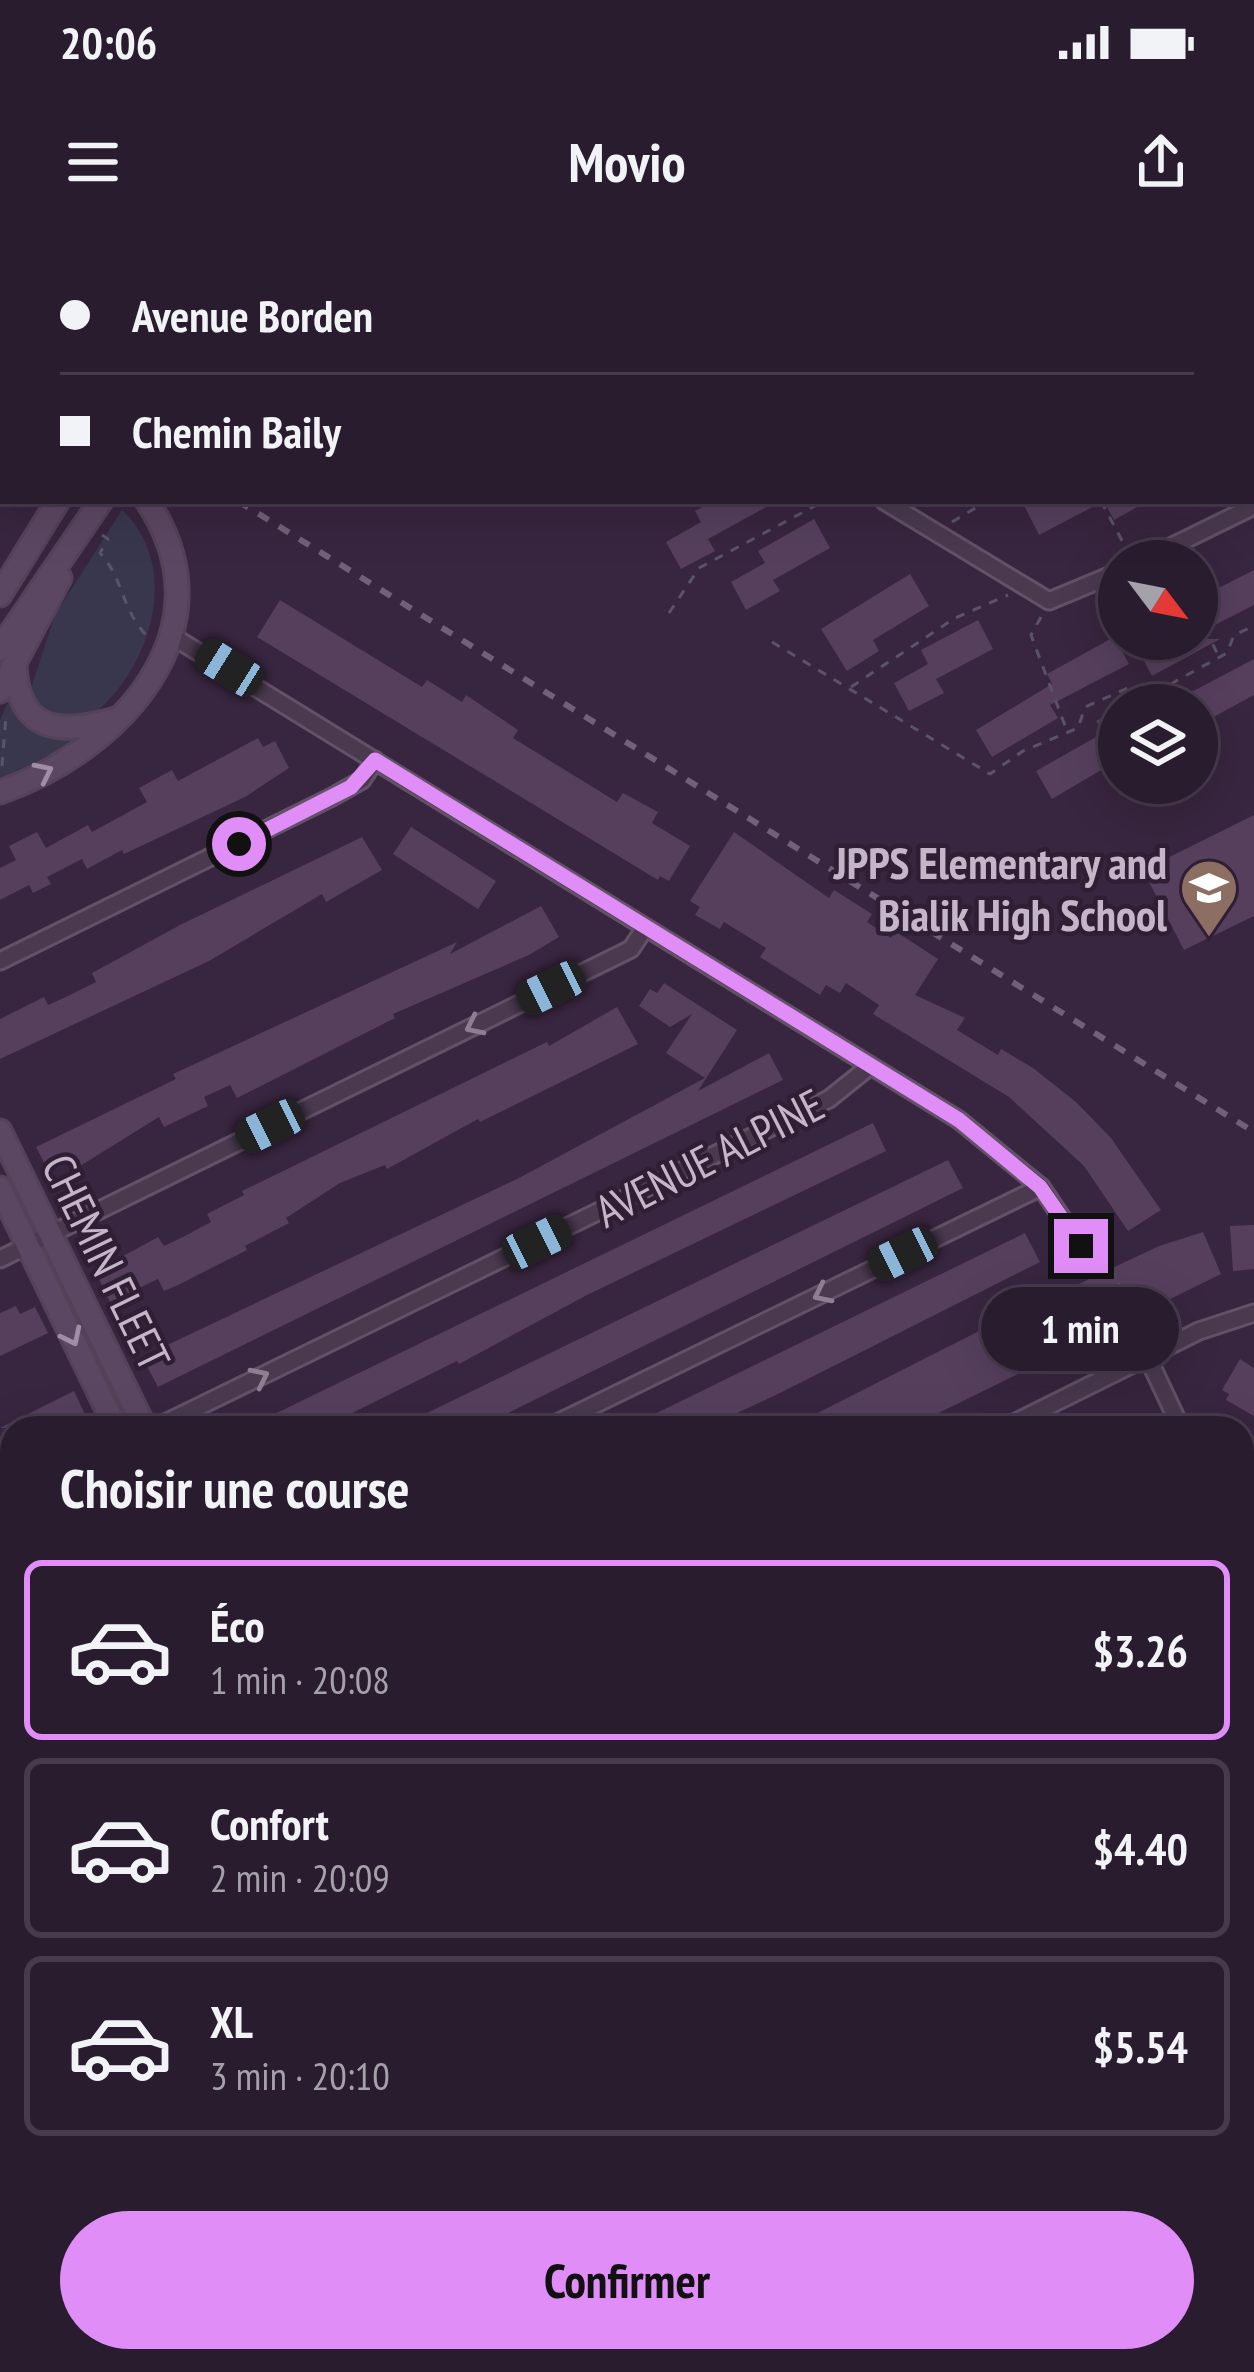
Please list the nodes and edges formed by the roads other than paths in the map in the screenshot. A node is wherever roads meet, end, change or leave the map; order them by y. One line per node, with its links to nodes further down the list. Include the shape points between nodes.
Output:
1 (56, 504): 8 (main road)
2 (99, 504): 10 (main road)
3 (148, 504): 9 (main road, via 174,565 177,610)
4 (889, 504): 7 (street, via 1049,601)
5 (1254, 506): 6 (street)
6 (1185, 540)
7 (1098, 581)
8 (0, 595)
9 (160, 637): 12 (main road, via 149,683); 13 (street)
10 (8, 656): 11 (main road); 12 (main road, via 23,704 42,722 68,730)
11 (2, 700)
12 (116, 719): 14 (main road, one-way to 12, via 88,750)
13 (375, 760): 15 (street); 16 (street, via 362,779 310,809)
14 (2, 785)
15 (645, 928): 17 (street); 21 (street, one-way to 21, via 631,949)
16 (0, 961)
17 (869, 1066): 19 (street, via 959,1120); 29 (street, AVENUE ALPINE, one-way to 17, via 829,1099)
18 (0, 1131): 21 (main road, CHEMIN FLEET)
19 (1040, 1187): 23 (street); 30 (street, one-way to 30)
20 (0, 1188): 22 (main road, CHEMIN FLEET)
21 (50, 1234): 22 (street); 28 (main road, CHEMIN FLEET)
22 (27, 1246): 24 (street); 27 (main road, CHEMIN FLEET, one-way to 27)
23 (1081, 1246)
24 (0, 1259)
25 (1254, 1313): 26 (street)
26 (1148, 1350): 31 (street); 32 (street)
27 (110, 1416)
28 (139, 1416)
29 (180, 1416)
30 (572, 1416)
31 (1026, 1416)
32 (1176, 1416)

